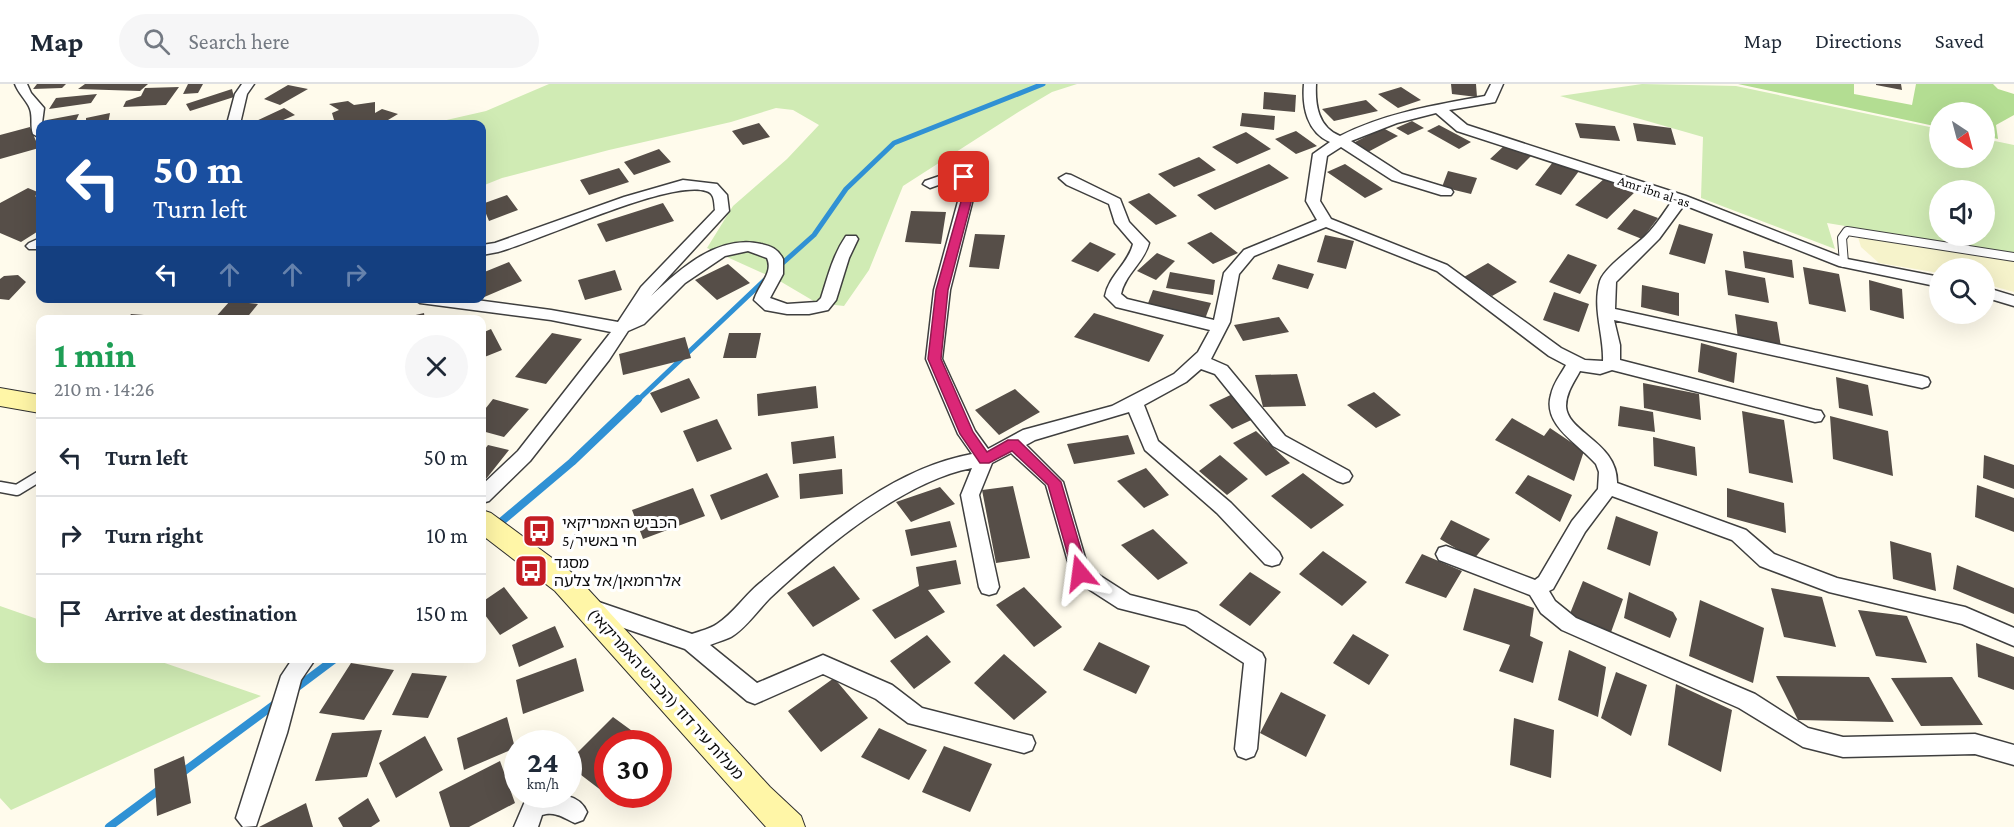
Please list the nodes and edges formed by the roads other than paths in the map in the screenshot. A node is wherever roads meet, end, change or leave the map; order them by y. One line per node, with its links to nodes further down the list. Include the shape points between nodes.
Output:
1 (21, 84): 6 (street, via 37,108)
2 (248, 84): 7 (street)
3 (1310, 84): 8 (street, via 1312,116 1320,128)
4 (1497, 84): 5 (street, via 1490,99)
5 (1439, 108): 8 (street, via 1371,126); 12 (street, Amr ibn al-as, via 1462,128)
6 (37, 120)
7 (234, 120)
8 (1338, 141): 11 (street, via 1397,177); 13 (street, via 1320,154 1315,175 1313,201)
9 (1066, 178): 23 (street, via 1116,202 1122,223 1141,243 1140,251 1119,275 1113,296 1122,303)
10 (930, 184): 34 (street, via 954,175 970,183 942,290 934,359 967,434)
11 (1446, 192)
12 (1681, 199): 17 (street, Amr ibn al-as); 22 (street, via 1654,236 1608,281)
13 (1326, 222): 23 (street, via 1249,253 1232,273); 26 (street, via 1442,268 1554,352)
14 (851, 239): 24 (street, via 828,300 822,306 787,309 762,300 763,292 777,274 777,261 764,249 743,244 714,255 637,320)
15 (486, 249): 24 (street, via 683,184 712,187 720,195 722,211 647,291)
16 (2014, 257): 17 (lane, via 1847,231 1842,238)
17 (1845, 262): 18 (street, Amr ibn al-as)
18 (1929, 280)
19 (1995, 295): 20 (street)
20 (2014, 301)
21 (459, 303): 24 (street)
22 (1607, 313): 27 (street); 28 (street)
23 (1220, 327): 25 (street)
24 (621, 328): 39 (street, via 603,357 524,456)
25 (1200, 361): 30 (street, via 1180,378); 35 (street, via 1221,370 1279,441)
26 (1576, 362): 27 (street, via 1600,368); 38 (street, via 1558,396 1559,412 1572,431 1597,450 1608,470)
27 (1611, 364): 32 (street)
28 (1922, 382)
29 (0, 397): 31 (main road)
30 (1134, 402): 33 (street, via 1117,411 1029,435); 42 (street, via 1152,445 1224,508)
31 (36, 403)
32 (1815, 416)
33 (1013, 444): 34 (street); 50 (street, via 1054,482 1080,573 1125,602 1190,618 1255,659)
34 (985, 459): 43 (street, via 970,495); 47 (street, via 951,465 873,503 829,536 725,630)
35 (1343, 476)
36 (36, 478): 37 (lane, via 17,490)
37 (0, 487)
38 (1608, 487): 44 (street, via 1582,521 1546,583); 46 (street, via 1739,534 1767,560 1836,586 1965,616)
39 (486, 492)
40 (486, 524): 45 (main road, מעלות עיר דוד (הכביש האמריקאי), via 565,583)
41 (1446, 554): 44 (street)
42 (1272, 558)
43 (989, 587)
44 (1537, 589): 51 (street, via 1548,607 1569,624 1747,701 1803,737 1843,747 1975,744)
45 (590, 608): 47 (street); 55 (main road, מעלות עיר דוד (הכביש האמריקאי))
46 (2014, 637)
47 (692, 643): 49 (street, via 755,694 822,663 884,692 916,716)
48 (302, 663): 53 (street, via 292,676)
49 (1024, 743)
50 (1246, 749)
51 (2014, 755)
52 (575, 812): 54 (street, via 549,800 534,807)
53 (248, 818)
54 (526, 827)
55 (789, 827)

